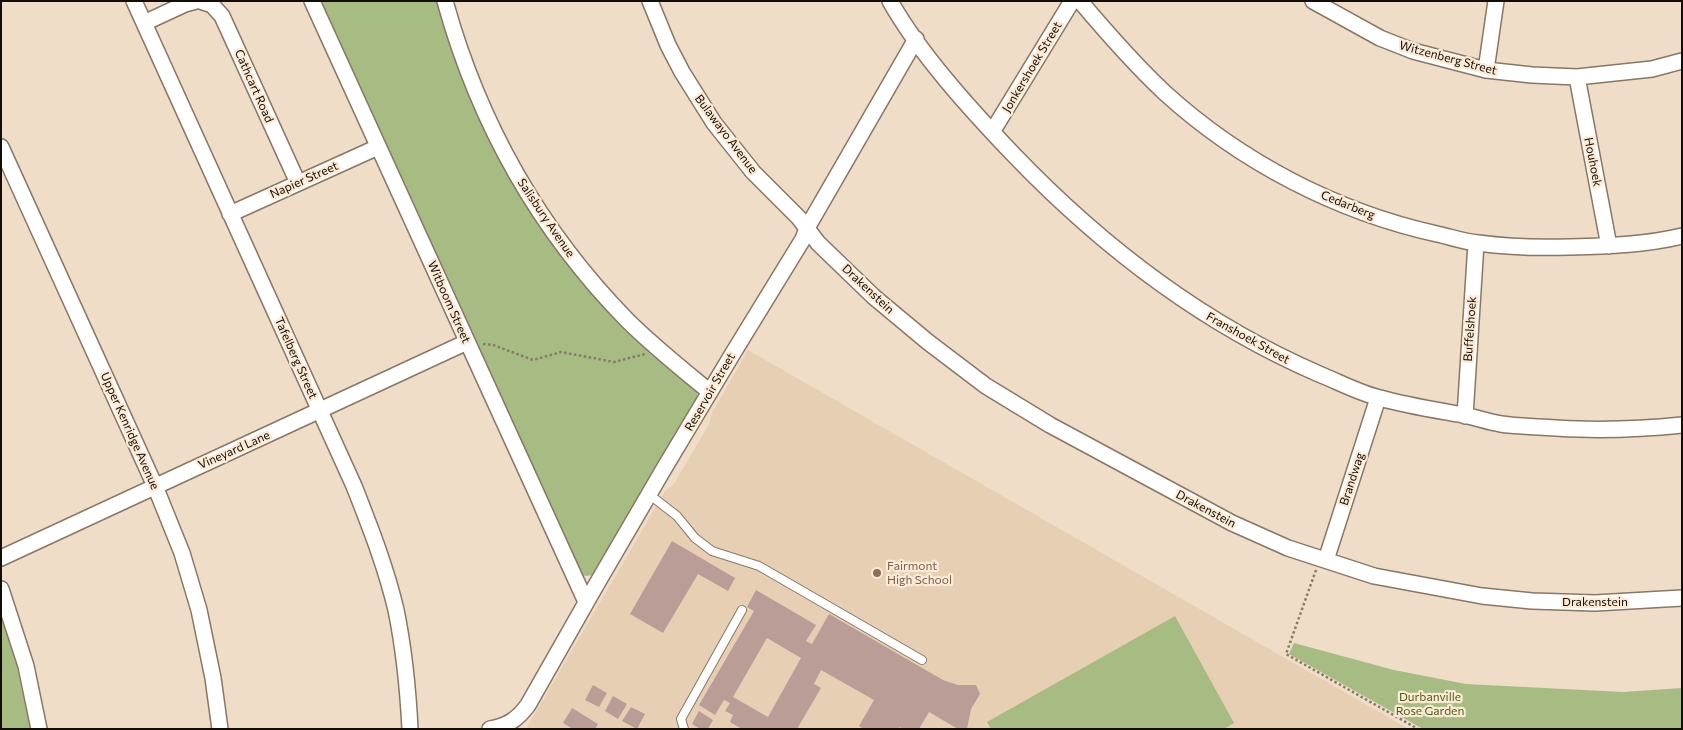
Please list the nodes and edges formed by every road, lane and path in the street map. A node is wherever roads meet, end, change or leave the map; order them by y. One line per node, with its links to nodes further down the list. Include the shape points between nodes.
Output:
1 (134, 1): 11 (street, Tafelberg Street)
2 (198, 1): 11 (street, Cathcart Road); 19 (street, Cathcart Road, via 212,5 222,16)
3 (312, 1): 18 (street, Witboom Street)
4 (445, 1): 26 (street, Salisbury Avenue, via 478,98 500,147 529,196 590,280)
5 (650, 1): 21 (street, Bulawayo Avenue, via 682,72 714,123 753,172)
6 (890, 1): 12 (street, Franshoek Street)
7 (1072, 1): 16 (street, Jonkershoek Street)
8 (1080, 1): 23 (street, Cedarberg, via 1123,52 1166,93 1223,139 1276,173 1348,208 1417,230)
9 (1313, 1): 14 (street, Witzenberg Street, via 1380,38 1413,51)
10 (1496, 1): 14 (street)
11 (144, 23): 20 (street, Tafelberg Street)
12 (916, 39): 16 (street, Franshoek Street); 21 (street, Reservoir Street)
13 (1682, 61): 15 (street, Witzenberg Street, via 1652,69)
14 (1486, 70): 15 (street, Witzenberg Street)
15 (1577, 77): 24 (street, Houhoek)
16 (992, 132): 28 (street, Franshoek Street, via 1088,226 1180,299 1233,332 1292,362)
17 (1, 147): 32 (street, Upper Kenridge Avenue)
18 (378, 147): 19 (street, Napier Street); 25 (street, Witboom Street)
19 (298, 182): 20 (street, Napier Street)
20 (230, 214): 29 (street, Tafelberg Street)
21 (807, 228): 27 (street, Reservoir Street); 35 (street, Drakenstein, via 818,243 874,297 986,386 1050,425 1232,523 1288,548)
22 (1682, 236): 24 (street, Cedarberg)
23 (1476, 243): 24 (street, Cedarberg, via 1536,248); 30 (street, Buffelshoek)
24 (1609, 246)
25 (467, 342): 26 (path, via 493,345 534,360 560,352 614,362); 29 (street, Vineyard Lane); 38 (street, Witboom Street)
26 (660, 351): 27 (street, Salisbury Avenue)
27 (710, 392): 33 (street, Reservoir Street)
28 (1378, 398): 30 (street, Franshoek Street); 35 (street, Brandwag)
29 (320, 411): 32 (street, Vineyard Lane); 43 (street, Tafelberg Street, via 354,486 385,571 396,610 406,672)
30 (1464, 416): 31 (street, Franshoek Street, via 1503,424 1577,430)
31 (1682, 425)
32 (155, 486): 34 (street, Vineyard Lane); 42 (street, Upper Kenridge Avenue, via 182,553 199,610)
33 (650, 495): 38 (street, Reservoir Street); 40 (lane, via 712,551 759,566)
34 (1, 558)
35 (1326, 560): 37 (street, Drakenstein, via 1374,576 1482,596 1595,603); 46 (path, via 1314,572 1286,654)
36 (1, 590): 41 (street, via 26,666)
37 (1682, 598)
38 (586, 602): 44 (street, Reservoir Street, via 520,716 503,727)
39 (742, 610): 45 (lane, via 681,719)
40 (922, 660)
41 (39, 729)
42 (220, 729)
43 (410, 729)
44 (490, 729)
45 (684, 729)
46 (1418, 729)

